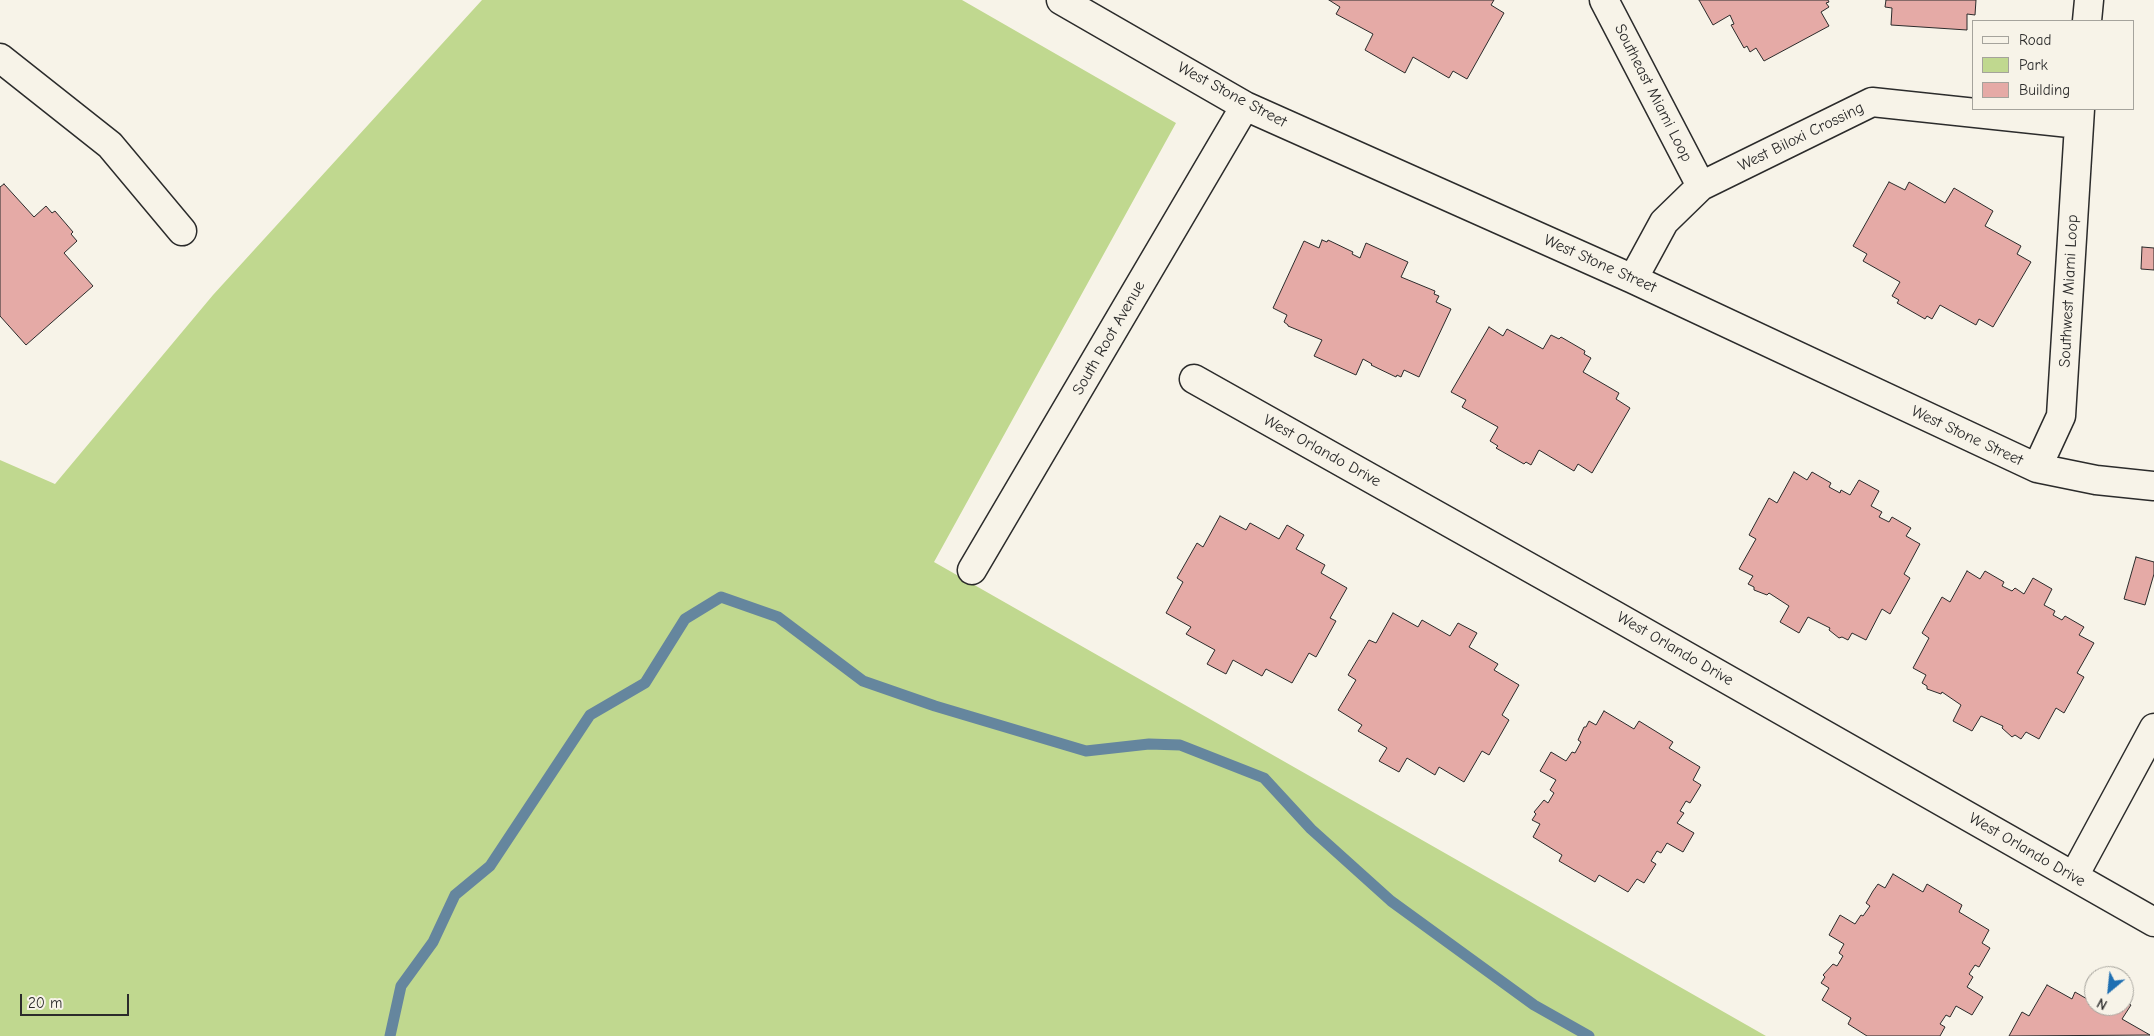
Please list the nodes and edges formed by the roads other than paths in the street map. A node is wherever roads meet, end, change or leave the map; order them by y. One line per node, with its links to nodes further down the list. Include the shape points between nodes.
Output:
1 (1062, 0): 6 (street, West Stone Street)
2 (1604, 0): 10 (street, Southeast Miami Loop)
3 (2089, 0): 4 (street)
4 (2087, 20)
5 (0, 58): 11 (street, via 110,145)
6 (1245, 106): 12 (street, West Stone Street); 16 (street, South Root Avenue)
7 (1972, 109): 10 (street, West Biloxi Crossing, via 1872,102)
8 (1990, 110): 9 (street, West Biloxi Crossing)
9 (2079, 116): 14 (street, Southwest Miami Loop, via 2061,416)
10 (1701, 186): 12 (street, West Biloxi Crossing, via 1664,222)
11 (182, 231)
12 (1633, 279): 14 (street, West Stone Street)
13 (1194, 379): 18 (street, West Orlando Drive)
14 (2037, 468): 15 (street, West Stone Street, via 2096,480)
15 (2154, 486)
16 (972, 570)
17 (2154, 728): 18 (street)
18 (2074, 876): 19 (street, West Orlando Drive)
19 (2154, 922)

